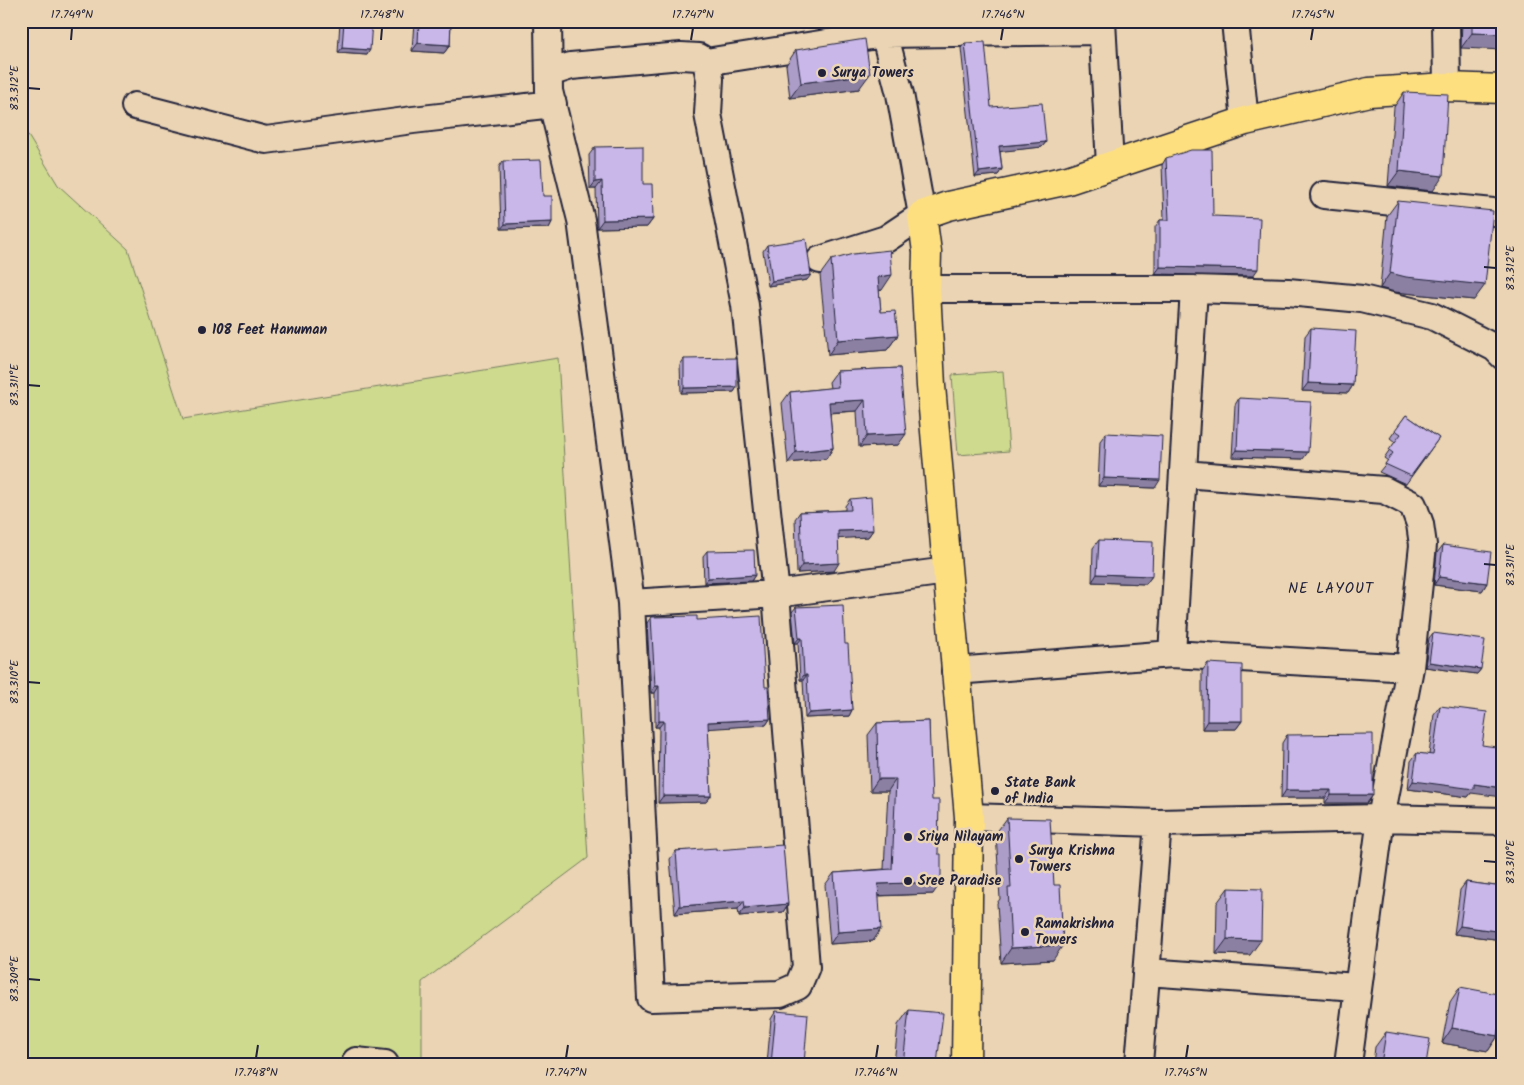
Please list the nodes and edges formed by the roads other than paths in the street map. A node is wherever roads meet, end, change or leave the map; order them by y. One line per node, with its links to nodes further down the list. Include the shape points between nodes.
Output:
1 (548, 21): 7 (street)
2 (1235, 21): 12 (street)
3 (1446, 21): 8 (street)
4 (1102, 26): 5 (street); 13 (street)
5 (882, 27): 6 (street); 16 (street, via 900,94)
6 (706, 62): 7 (street, via 698,57 681,56 571,66); 23 (street, via 710,79 708,114 745,304)
7 (549, 73): 10 (street)
8 (1446, 87): 9 (main road); 12 (main road, via 1369,92)
9 (1503, 89)
10 (552, 104): 11 (street, via 266,140); 24 (street, via 581,220)
11 (135, 106)
12 (1245, 121): 13 (main road)
13 (1110, 164): 16 (main road, via 1068,180 948,206)
14 (1324, 195): 15 (street)
15 (1503, 213)
16 (922, 215): 17 (street, via 886,239); 18 (main road, via 927,252)
17 (820, 260)
18 (926, 289): 19 (street); 22 (main road, via 930,386)
19 (1194, 289): 20 (street, via 1288,292 1362,299 1432,316 1494,348); 21 (street)
20 (1503, 356)
21 (1184, 474): 25 (street); 26 (street, via 1384,490 1413,505 1420,524 1422,545)
22 (947, 571): 23 (street); 27 (main road)
23 (776, 594): 24 (street); 24 (street, via 806,967 798,986 780,994 651,998)
24 (630, 603)
25 (1172, 654): 26 (street); 27 (street)
26 (1410, 668): 29 (street)
27 (955, 671): 28 (main road)
28 (968, 817): 31 (street); 36 (main road)
29 (1381, 818): 30 (street); 31 (street); 33 (street)
30 (1503, 821)
31 (1158, 823): 32 (street)
32 (1147, 972): 33 (street); 37 (street)
33 (1357, 986): 38 (street)
34 (356, 1061): 35 (street)
35 (385, 1064)
36 (966, 1064)
37 (1139, 1064)
38 (1348, 1064)

